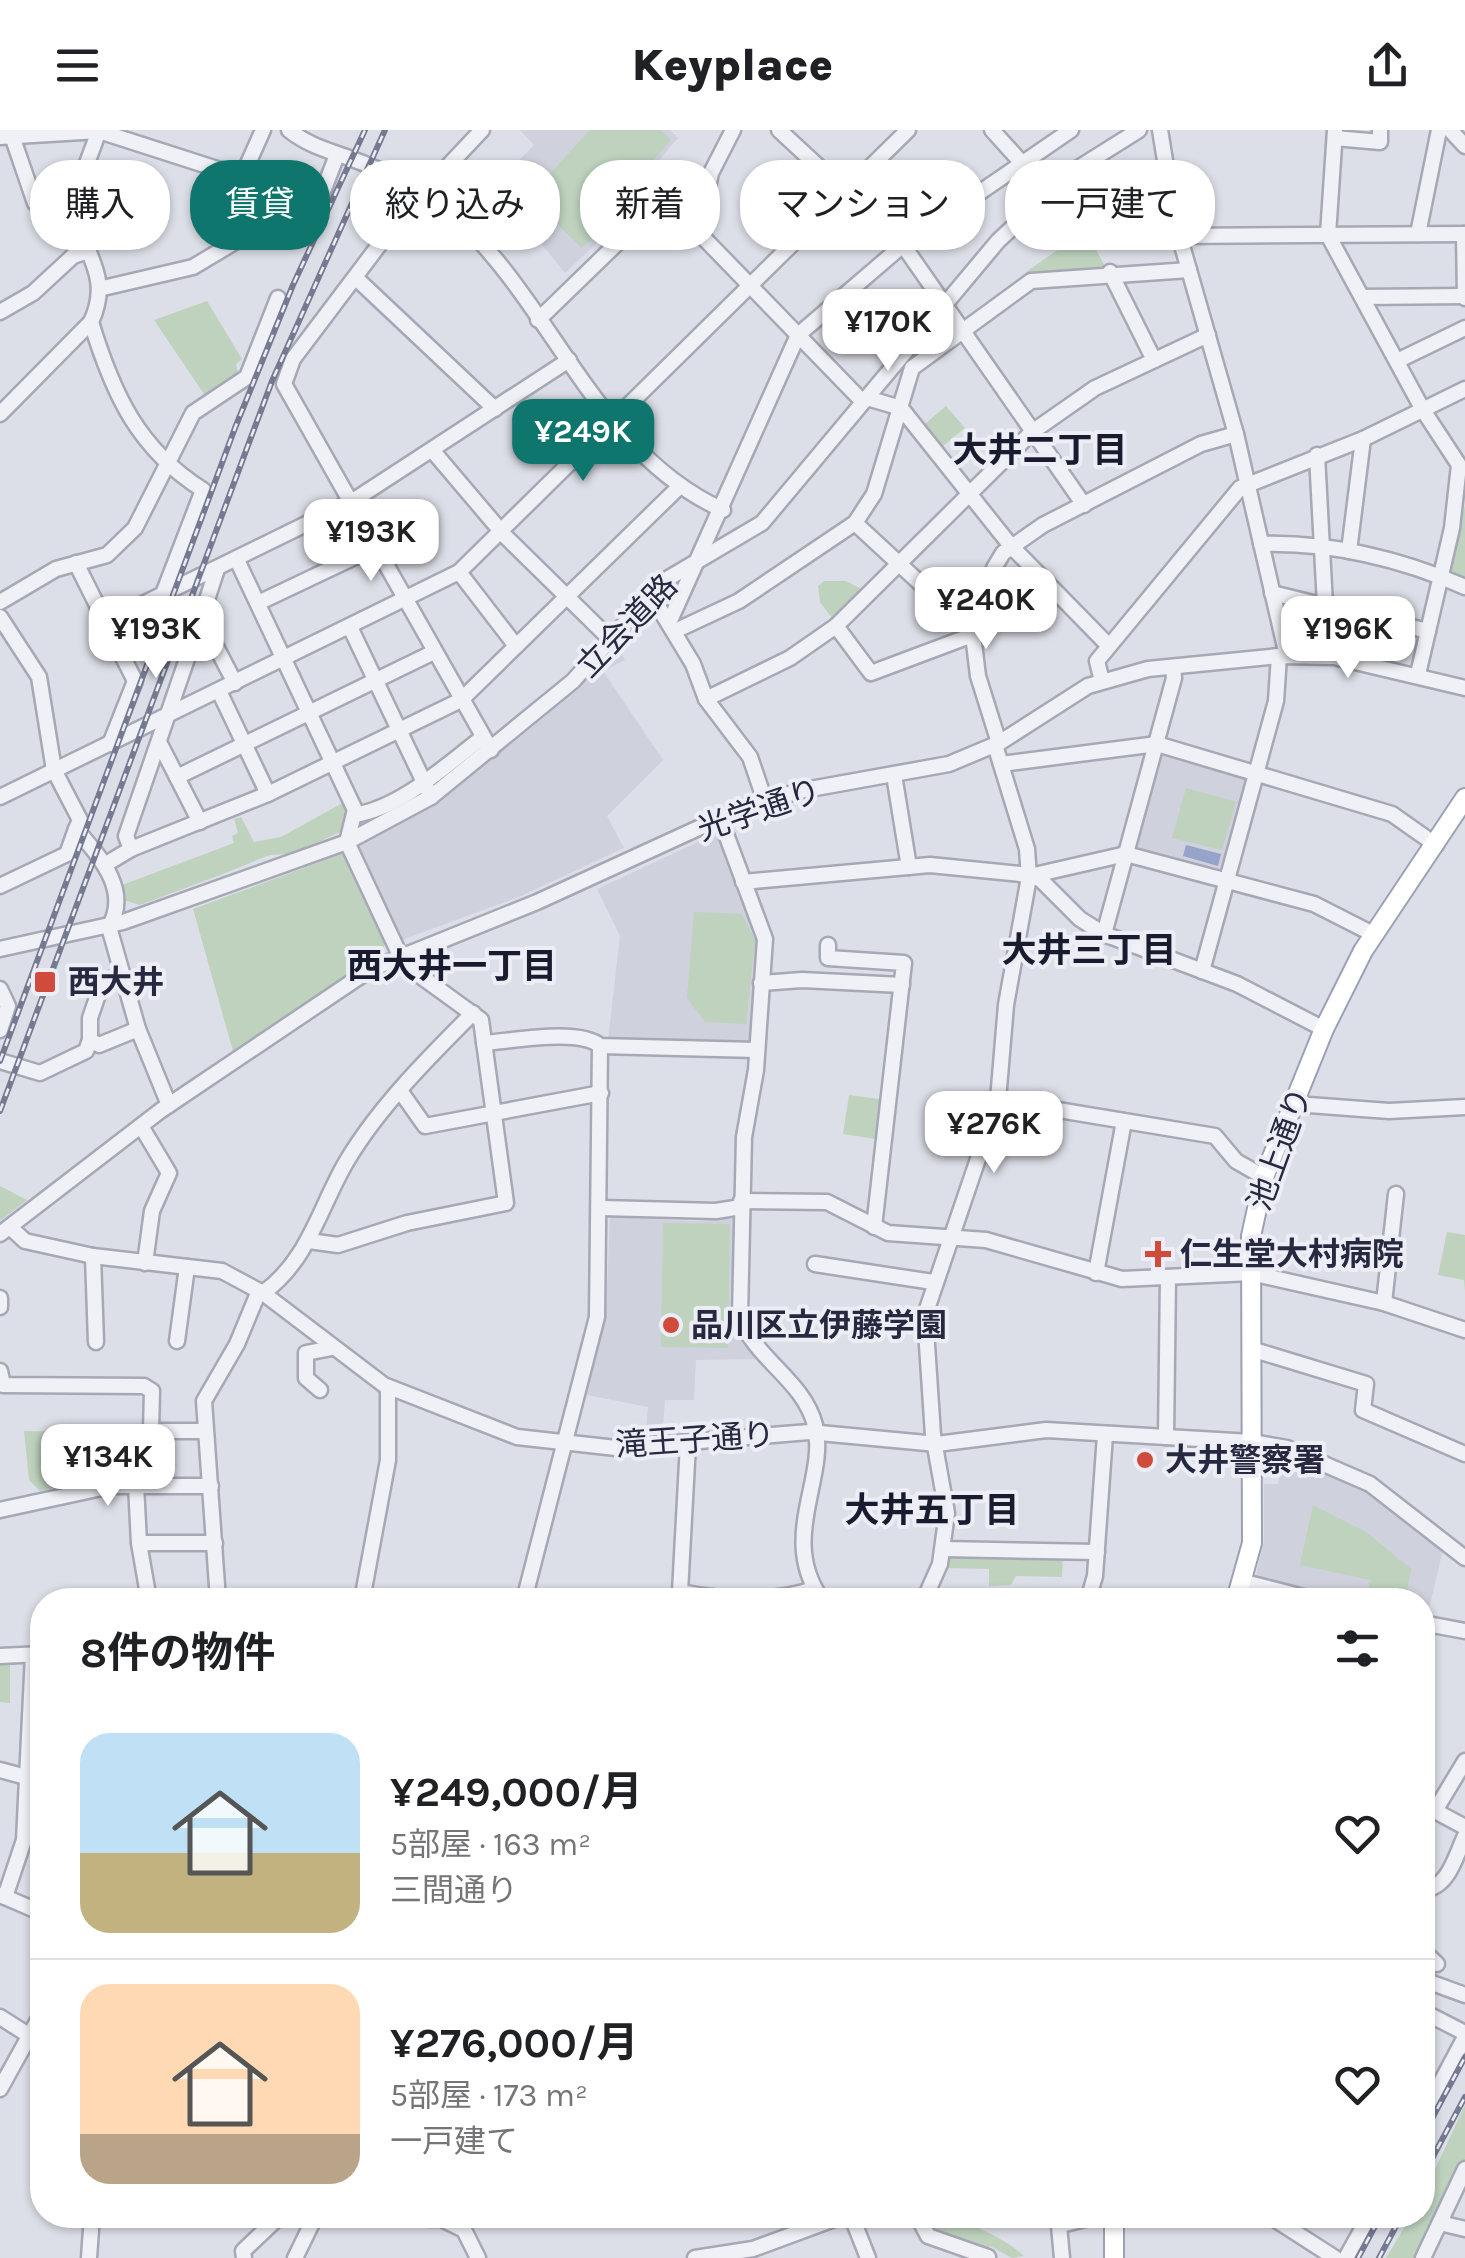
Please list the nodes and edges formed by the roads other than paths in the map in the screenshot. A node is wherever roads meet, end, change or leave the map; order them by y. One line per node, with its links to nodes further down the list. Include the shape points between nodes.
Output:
1 (99, 130): 15 (street); 19 (street); 20 (street)
2 (263, 130): 21 (street)
3 (288, 130): 18 (street)
4 (482, 130): 23 (street)
5 (733, 130): 24 (street)
6 (779, 130): 25 (street)
7 (908, 130): 26 (street)
8 (992, 130): 27 (street)
9 (1071, 130): 28 (street)
10 (1160, 130): 30 (street)
11 (1380, 130): 16 (street, via 1380,142)
12 (1439, 130): 34 (street)
13 (1450, 130): 17 (street)
14 (1131, 132): 29 (street, 立会道路)
15 (7, 133): 32 (street)
16 (1335, 134): 36 (street)
17 (1465, 146)
18 (338, 155): 22 (street); 31 (street)
19 (89, 160)
20 (190, 160)
21 (250, 160)
22 (350, 160)
23 (453, 160)
24 (718, 160)
25 (814, 160)
26 (878, 160)
27 (1022, 160)
28 (1027, 160)
29 (1093, 160)
30 (1165, 160)
31 (330, 175)
32 (30, 191)
33 (1005, 233): 56 (street, 立会道路)
34 (1418, 234): 35 (street); 36 (street)
35 (1465, 234): 54 (street)
36 (1328, 235): 37 (street); 53 (street)
37 (1215, 236)
38 (221, 250): 52 (street, via 193,267)
39 (379, 250): 50 (street)
40 (489, 250): 58 (street)
41 (611, 250): 58 (street)
42 (715, 250): 51 (street)
43 (788, 250): 51 (street)
44 (897, 250): 63 (street)
45 (906, 250): 56 (street)
46 (1183, 250): 48 (street)
47 (88, 251): 52 (street); 57 (street)
48 (1189, 270): 49 (street); 62 (street)
49 (1110, 272): 61 (street, via 1031,281); 65 (street)
50 (357, 279): 69 (street); 85 (street, via 292,359 284,384)
51 (751, 287): 63 (street); 73 (street)
52 (103, 288): 59 (street)
53 (1362, 297): 54 (street); 66 (street)
54 (1465, 297)
55 (278, 298): 80 (street, via 247,377 193,413)
56 (943, 304): 61 (street); 68 (street, 立会道路)
57 (0, 312)
58 (538, 320): 64 (street)
59 (91, 322): 72 (street); 80 (street, via 124,408)
60 (1465, 328): 66 (street)
61 (963, 333): 70 (street, via 912,368); 74 (street)
62 (1208, 334): 65 (street); 75 (street)
63 (798, 335): 68 (street); 87 (street)
64 (568, 360): 69 (street); 73 (street)
65 (1154, 360): 74 (street, via 1094,388)
66 (1397, 361): 71 (street)
67 (1465, 389): 71 (street)
68 (865, 400): 70 (street); 96 (street, 立会道路, via 762,523)
69 (495, 408): 77 (street)
70 (900, 408): 83 (street); 88 (street, via 874,494)
71 (1423, 410): 76 (street); 79 (street)
72 (0, 414)
73 (613, 422): 82 (street); 89 (street)
74 (1032, 432): 83 (street); 86 (street)
75 (1236, 434): 81 (street); 86 (street, via 1201,444)
76 (1363, 439): 78 (street); 94 (street)
77 (432, 450): 85 (street); 89 (street)
78 (1317, 455): 81 (street); 93 (street)
79 (1461, 460): 84 (street)
80 (166, 467): 97 (street, via 128,536 108,555); 105 (street, via 203,490)
81 (1248, 482): 90 (street); 121 (street)
82 (678, 488): 87 (street); 106 (street)
83 (967, 491): 91 (street); 98 (street)
84 (1461, 501): 101 (street)
85 (351, 502): 92 (street); 95 (street)
86 (1084, 505): 91 (street)
87 (723, 510): 96 (street)
88 (855, 524): 98 (street); 116 (street, via 739,602)
89 (502, 532): 100 (street); 106 (street)
90 (1261, 544): 93 (street); 104 (street)
91 (1012, 546): 118 (street, via 994,568 995,598); 121 (street)
92 (376, 548): 107 (street); 109 (street)
93 (1320, 548): 94 (street); 110 (street)
94 (1349, 550): 101 (street)
95 (237, 560): 99 (street); 109 (street)
96 (697, 560): 103 (street, 立会道路); 116 (street)
97 (76, 563): 108 (street); 113 (street)
98 (896, 564): 114 (street); 118 (street)
99 (216, 569): 105 (street); 112 (street)
100 (459, 572): 107 (street); 120 (street)
101 (1441, 576): 102 (street); 117 (street)
102 (1465, 587)
103 (650, 593): 116 (street); 119 (street, 立会道路)
104 (1272, 593): 110 (street); 123 (street)
105 (164, 594): 113 (street)
106 (567, 596): 119 (street); 120 (street)
107 (404, 600): 115 (street); 122 (street)
108 (0, 602)
109 (258, 603): 124 (street)
110 (1325, 605): 117 (street)
111 (0, 616): 145 (street, via 39,677)
112 (201, 618): 129 (street); 135 (street)
113 (106, 622): 139 (street, via 134,681)
114 (836, 626): 118 (street, via 871,673); 132 (street, via 790,658)
115 (350, 627): 124 (street); 127 (street)
116 (672, 627): 132 (street)
117 (1428, 631): 126 (street)
118 (975, 634): 141 (street, via 978,676)
119 (611, 640): 138 (street, 立会道路, via 573,681)
120 (516, 646): 133 (street)
121 (1108, 646): 128 (street, via 1098,661)
122 (434, 652): 127 (street); 133 (street)
123 (1283, 656): 125 (street, 光学通り); 126 (street, 光学通り, via 1334,657); 146 (street)
124 (285, 659): 129 (street); 134 (street)
125 (1173, 666): 128 (street, 光学通り); 142 (street)
126 (1418, 674): 130 (street, 光学通り)
127 (376, 680): 134 (street); 136 (street)
128 (1102, 681): 141 (street, 光学通り)
129 (234, 683): 131 (street)
130 (1465, 688)
131 (219, 691): 135 (street); 140 (street)
132 (706, 699): 154 (street, via 750,757)
133 (462, 700): 136 (street); 138 (street)
134 (310, 712): 140 (street); 143 (street)
135 (170, 716): 137 (street); 139 (street)
136 (400, 731): 143 (street); 149 (street)
137 (159, 742): 148 (street); 161 (street, via 126,836)
138 (487, 743): 149 (street); 152 (street, 立会道路)
139 (110, 744): 145 (street)
140 (245, 744): 148 (street); 150 (street)
141 (997, 744): 144 (street); 147 (street, 光学通り, via 949,764)
142 (1157, 744): 144 (street); 146 (street); 162 (street)
143 (334, 763): 150 (street); 155 (street)
144 (1001, 764): 165 (street, via 1027,849)
145 (54, 770): 151 (street); 158 (street, via 80,820)
146 (1258, 771): 160 (street, via 1392,814); 167 (street)
147 (894, 775): 154 (street, 光学通り); 164 (street)
148 (177, 777): 157 (street)
149 (424, 782): 152 (street); 155 (street)
150 (268, 794): 157 (street)
151 (0, 797)
152 (431, 797): 159 (street, 立会道路)
153 (1465, 798): 160 (main road, 池上通り)
154 (764, 801): 156 (street, 光学通り)
155 (354, 815): 159 (street)
156 (720, 818): 166 (street); 174 (street, 光学通り)
157 (200, 822): 161 (street)
158 (76, 829): 163 (street); 168 (street, via 66,854)
159 (347, 842): 169 (street, 立会道路); 174 (street)
160 (1436, 845): 171 (main road, 池上通り)
161 (131, 849): 163 (street)
162 (1126, 854): 165 (street); 167 (street); 170 (street)
163 (106, 864): 169 (street, via 115,917)
164 (910, 867): 165 (street); 166 (street)
165 (1028, 877): 170 (street, via 1040,879); 192 (street)
166 (743, 882): 177 (street, via 764,939)
167 (1227, 882): 171 (street, via 1314,904); 175 (street)
168 (0, 886)
169 (102, 928): 173 (street, 立会道路); 176 (street)
170 (1104, 934): 175 (street)
171 (1373, 934): 184 (main road, 池上通り)
172 (828, 945): 178 (street, via 828,958 904,963)
173 (0, 949)
174 (401, 956): 181 (street, via 410,972); 193 (street, 光学通り)
175 (1202, 970): 184 (street)
176 (122, 974): 182 (street); 185 (street, via 102,983)
177 (762, 983): 178 (street); 188 (street)
178 (902, 986): 203 (street)
179 (0, 989): 180 (street)
180 (4, 1008): 183 (street)
181 (472, 1013): 186 (street, via 482,1020); 190 (street)
182 (138, 1029): 185 (street, via 100,1046); 193 (street)
183 (0, 1030)
184 (1324, 1030): 194 (main road, 池上通り)
185 (90, 1040): 189 (street, via 86,1051 40,1073)
186 (484, 1043): 187 (street, via 532,1037); 196 (street)
187 (600, 1046): 188 (street); 191 (street)
188 (756, 1050): 201 (street)
189 (0, 1061)
190 (401, 1092): 196 (street, via 425,1126); 206 (street, via 348,1158)
191 (600, 1094): 196 (street); 202 (street)
192 (998, 1100): 197 (street); 205 (street)
193 (169, 1104): 198 (street, 光学通り)
194 (1296, 1104): 195 (street, via 1389,1111); 199 (main road, 池上通り)
195 (1465, 1107)
196 (493, 1112): 206 (street, via 506,1203 338,1245)
197 (1124, 1122): 199 (street, via 1215,1136 1236,1162); 211 (street)
198 (141, 1126): 204 (street, 光学通り); 208 (street, via 169,1173 152,1210)
199 (1264, 1177): 212 (main road, 池上通り)
200 (1396, 1194): 217 (street)
201 (741, 1204): 202 (street, via 716,1211); 203 (street, via 817,1200); 228 (street, via 741,1321 802,1396)
202 (602, 1208): 232 (street, via 594,1340)
203 (874, 1227): 205 (street)
204 (6, 1231): 207 (street, 滝王子通り)
205 (949, 1236): 211 (street); 214 (street)
206 (309, 1241): 215 (street)
207 (93, 1256): 208 (street, 滝王子通り); 220 (street)
208 (144, 1263): 210 (street, 滝王子通り)
209 (815, 1264): 214 (street)
210 (187, 1266): 215 (street, 滝王子通り, via 218,1270); 221 (street)
211 (1096, 1273): 213 (street)
212 (1250, 1273): 213 (street); 217 (street); 223 (main road, 池上通り)
213 (1168, 1276): 230 (street)
214 (933, 1282): 234 (street, via 924,1346)
215 (261, 1292): 222 (street, 滝王子通り); 227 (street, via 204,1401)
216 (0, 1298): 218 (street)
217 (1384, 1303): 219 (street)
218 (0, 1306)
219 (1465, 1330)
220 (96, 1342)
221 (177, 1342)
222 (332, 1348): 225 (street, 滝王子通り); 226 (street, via 306,1354 306,1378)
223 (1251, 1348): 231 (main road, 池上通り); 235 (street, via 1366,1384 1363,1410)
224 (0, 1371): 227 (street, via 3,1386 144,1386 152,1391 151,1432)
225 (388, 1388): 232 (street, 滝王子通り, via 512,1436); 247 (street, via 388,1460)
226 (320, 1390)
227 (205, 1430): 237 (street)
228 (816, 1432): 233 (street, 滝王子通り); 234 (street, 滝王子通り); 250 (street, via 802,1524)
229 (1106, 1435): 230 (street, 滝王子通り); 234 (street, 滝王子通り, via 1046,1430); 242 (street)
230 (1166, 1437): 231 (street, 滝王子通り)
231 (1252, 1442): 243 (street, 滝王子通り, via 1287,1448 1370,1484); 244 (main road, 池上通り, via 1252,1543)
232 (561, 1443): 233 (street, 滝王子通り); 248 (street)
233 (688, 1444): 249 (street)
234 (937, 1444): 241 (street, via 947,1513)
235 (1465, 1454)
236 (136, 1485): 237 (street); 238 (street); 239 (street)
237 (212, 1486): 240 (street)
238 (0, 1510)
239 (138, 1543): 240 (street); 245 (street)
240 (215, 1543): 246 (street)
241 (944, 1549): 242 (street); 251 (street)
242 (1096, 1552): 252 (street)
243 (1465, 1558)
244 (1245, 1582): 253 (main road, 池上通り); 254 (street)
245 (147, 1588)
246 (217, 1588)
247 (364, 1588)
248 (527, 1588)
249 (680, 1588)
250 (817, 1588)
251 (929, 1588)
252 (1090, 1588)
253 (1242, 1588)
254 (1268, 1588)
255 (1435, 1625): 256 (street)
256 (1465, 1631)
257 (30, 1655): 258 (street)
258 (0, 1656)
259 (1465, 1761): 262 (street)
260 (0, 1770): 261 (street)
261 (30, 1775)
262 (1435, 1799)
263 (30, 1802): 268 (street, via 24,1840)
264 (1435, 1810): 265 (street)
265 (1465, 1827)
266 (1465, 1836): 267 (street, via 1446,1878)
267 (1435, 1887)
268 (2, 1896): 269 (street)
269 (30, 1907)
270 (1435, 1961): 271 (street)
271 (1438, 1964)
272 (1435, 1976): 274 (street)
273 (1435, 1984): 275 (street)
274 (1465, 1985)
275 (1465, 1994)
276 (0, 2017): 278 (street)
277 (1435, 2019): 279 (street)
278 (30, 2036): 280 (street)
279 (1465, 2036): 281 (street)
280 (0, 2089)
281 (1435, 2090)
282 (1465, 2169): 283 (street)
283 (1440, 2223): 295 (street); 310 (street)
284 (91, 2228): 299 (street)
285 (266, 2228): 300 (street)
286 (310, 2228): 301 (street)
287 (460, 2228): 302 (street)
288 (807, 2228): 297 (street)
289 (854, 2228): 304 (street)
290 (924, 2228): 296 (street)
291 (1060, 2228): 306 (street)
292 (1114, 2228): 307 (main road)
293 (1288, 2228): 308 (street)
294 (1363, 2228): 309 (street)
295 (1465, 2229)
296 (937, 2241): 298 (street); 305 (street)
297 (754, 2254): 303 (street)
298 (988, 2257)
299 (89, 2258)
300 (244, 2258)
301 (296, 2258)
302 (478, 2258)
303 (694, 2258)
304 (868, 2258)
305 (940, 2258)
306 (1062, 2258)
307 (1114, 2258)
308 (1335, 2258)
309 (1346, 2258)
310 (1423, 2258)

